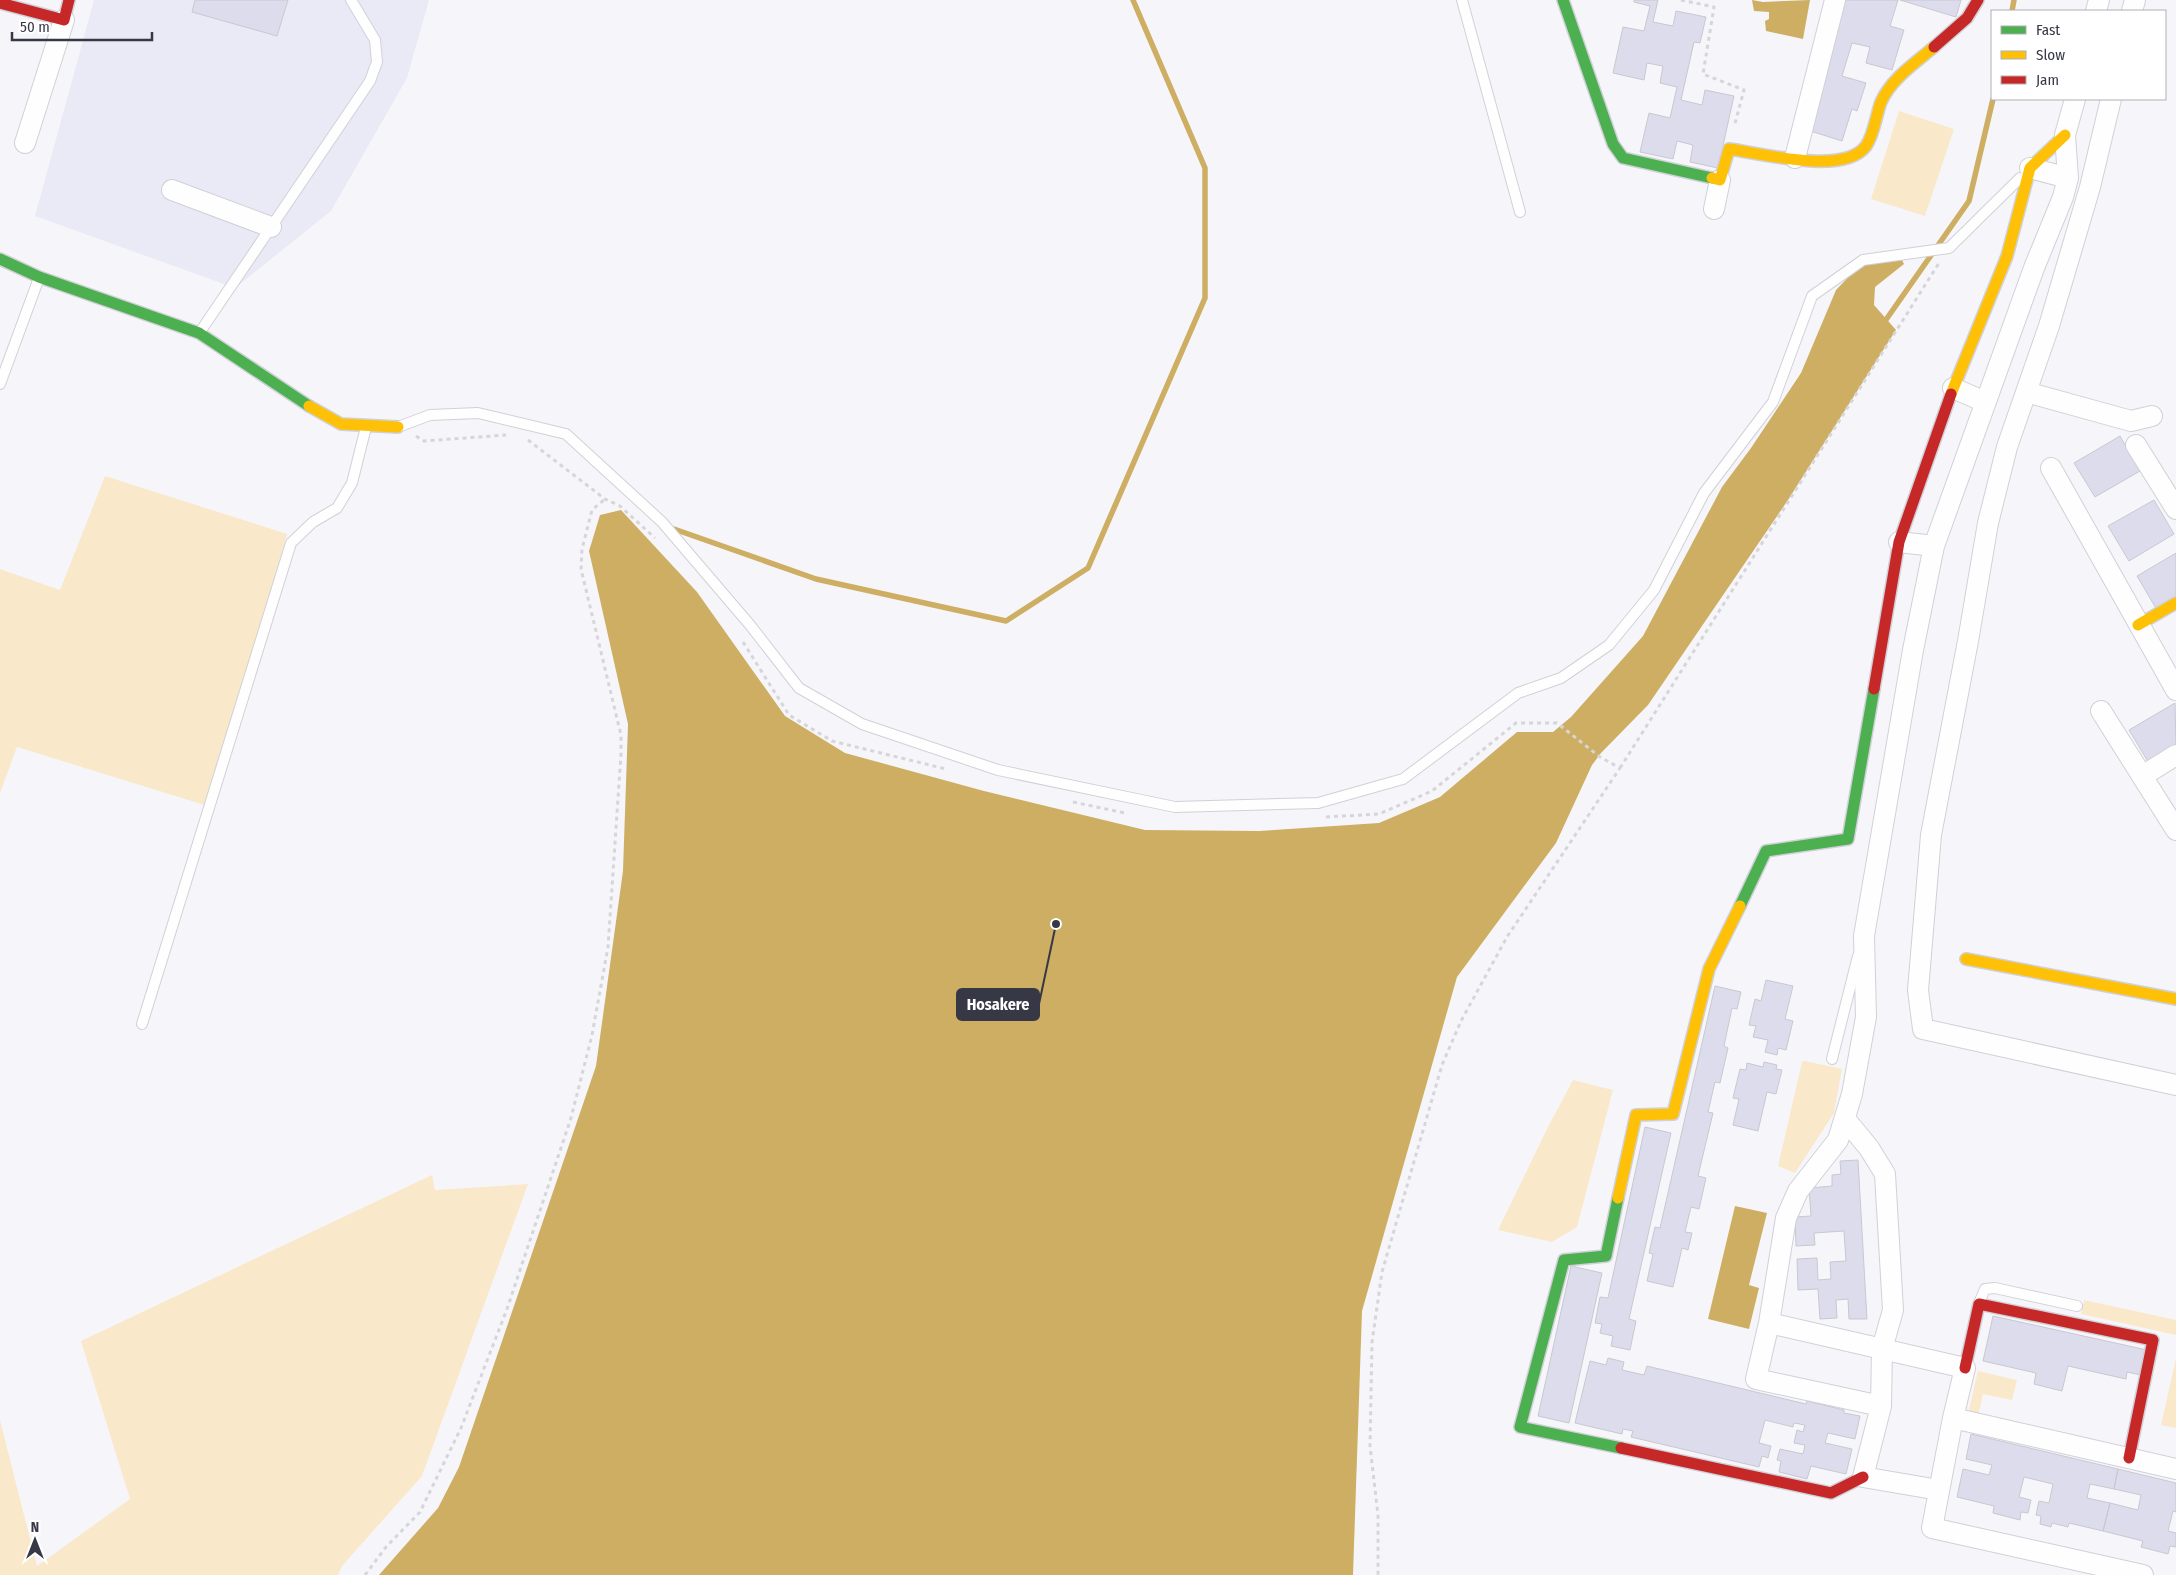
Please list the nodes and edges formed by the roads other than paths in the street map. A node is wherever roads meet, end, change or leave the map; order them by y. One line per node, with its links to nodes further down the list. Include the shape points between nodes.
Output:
1 (69, 0): 8 (street)
2 (351, 0): 20 (lane, via 375,40 377,62 370,81)
3 (1462, 0): 19 (lane)
4 (1563, 0): 16 (street, via 1613,144 1623,158)
5 (1834, 0): 13 (street)
6 (1978, 0): 13 (street, via 1968,18 1898,78 1882,100 1866,146 1848,159 1824,162)
7 (0, 3): 8 (street)
8 (64, 20): 12 (street)
9 (2075, 100): 11 (street)
10 (2111, 100): 28 (street, via 2090,187)
11 (2064, 135): 14 (street); 15 (street)
12 (25, 143)
13 (1795, 158): 16 (street, via 1729,149)
14 (2030, 168): 15 (street); 21 (street); 32 (lane, via 1949,248 1863,260 1812,296 1773,402 1704,493 1654,590 1608,645 1561,678 1518,693 1403,780 1318,803 1175,807 998,770 862,724 799,688 662,522 566,434 478,413 430,415)
15 (2068, 178): 23 (street)
16 (1720, 180): 18 (street)
17 (172, 190): 20 (street)
18 (1714, 209)
19 (1520, 212)
20 (271, 228): 25 (lane)
21 (2007, 256): 23 (street); 27 (street)
22 (0, 259): 24 (street)
23 (2034, 268): 29 (street)
24 (39, 277): 25 (street); 26 (lane)
25 (199, 333): 31 (street, via 294,398 341,424)
26 (0, 384)
27 (1954, 388): 29 (street); 36 (street)
28 (2026, 392): 30 (street, via 2131,421); 50 (street, via 2007,447 1988,523 1931,835 1918,990 1923,1029)
29 (1985, 402): 37 (street)
30 (2152, 416)
31 (366, 426): 32 (street); 48 (lane, via 352,483 337,508 313,522 291,543)
32 (398, 427)
33 (2136, 446): 35 (street)
34 (2051, 468): 39 (street)
35 (2176, 509)
36 (1900, 542): 37 (street); 61 (street, via 1848,839 1766,851 1709,969 1674,1114 1636,1115 1606,1256 1564,1260 1520,1427 1831,1493)
37 (1934, 546): 45 (street)
38 (2176, 603): 39 (street)
39 (2138, 624): 40 (street)
40 (2176, 690)
41 (2101, 710): 43 (street)
42 (2176, 755): 43 (street)
43 (2144, 776): 44 (street)
44 (2176, 830)
45 (1864, 936): 49 (lane); 51 (street, via 1866,1017)
46 (1966, 959): 47 (street)
47 (2176, 999)
48 (142, 1024)
49 (1832, 1059)
50 (2176, 1085)
51 (1845, 1119): 54 (street, via 1838,1140 1798,1191 1786,1218); 55 (street, via 1885,1174 1892,1310)
52 (1979, 1304): 53 (lane, via 1985,1289 1995,1288); 56 (street); 59 (street, via 2153,1340)
53 (2077, 1306)
54 (1769, 1322): 55 (street); 57 (street, via 1756,1379)
55 (1882, 1350): 56 (street); 57 (street)
56 (1965, 1368): 58 (street)
57 (1881, 1406): 61 (street)
58 (1953, 1418): 59 (street); 62 (street)
59 (2129, 1458): 60 (street)
60 (2176, 1469)
61 (1863, 1477): 62 (street)
62 (1939, 1490): 63 (street, via 1932,1528)
63 (2143, 1575)

